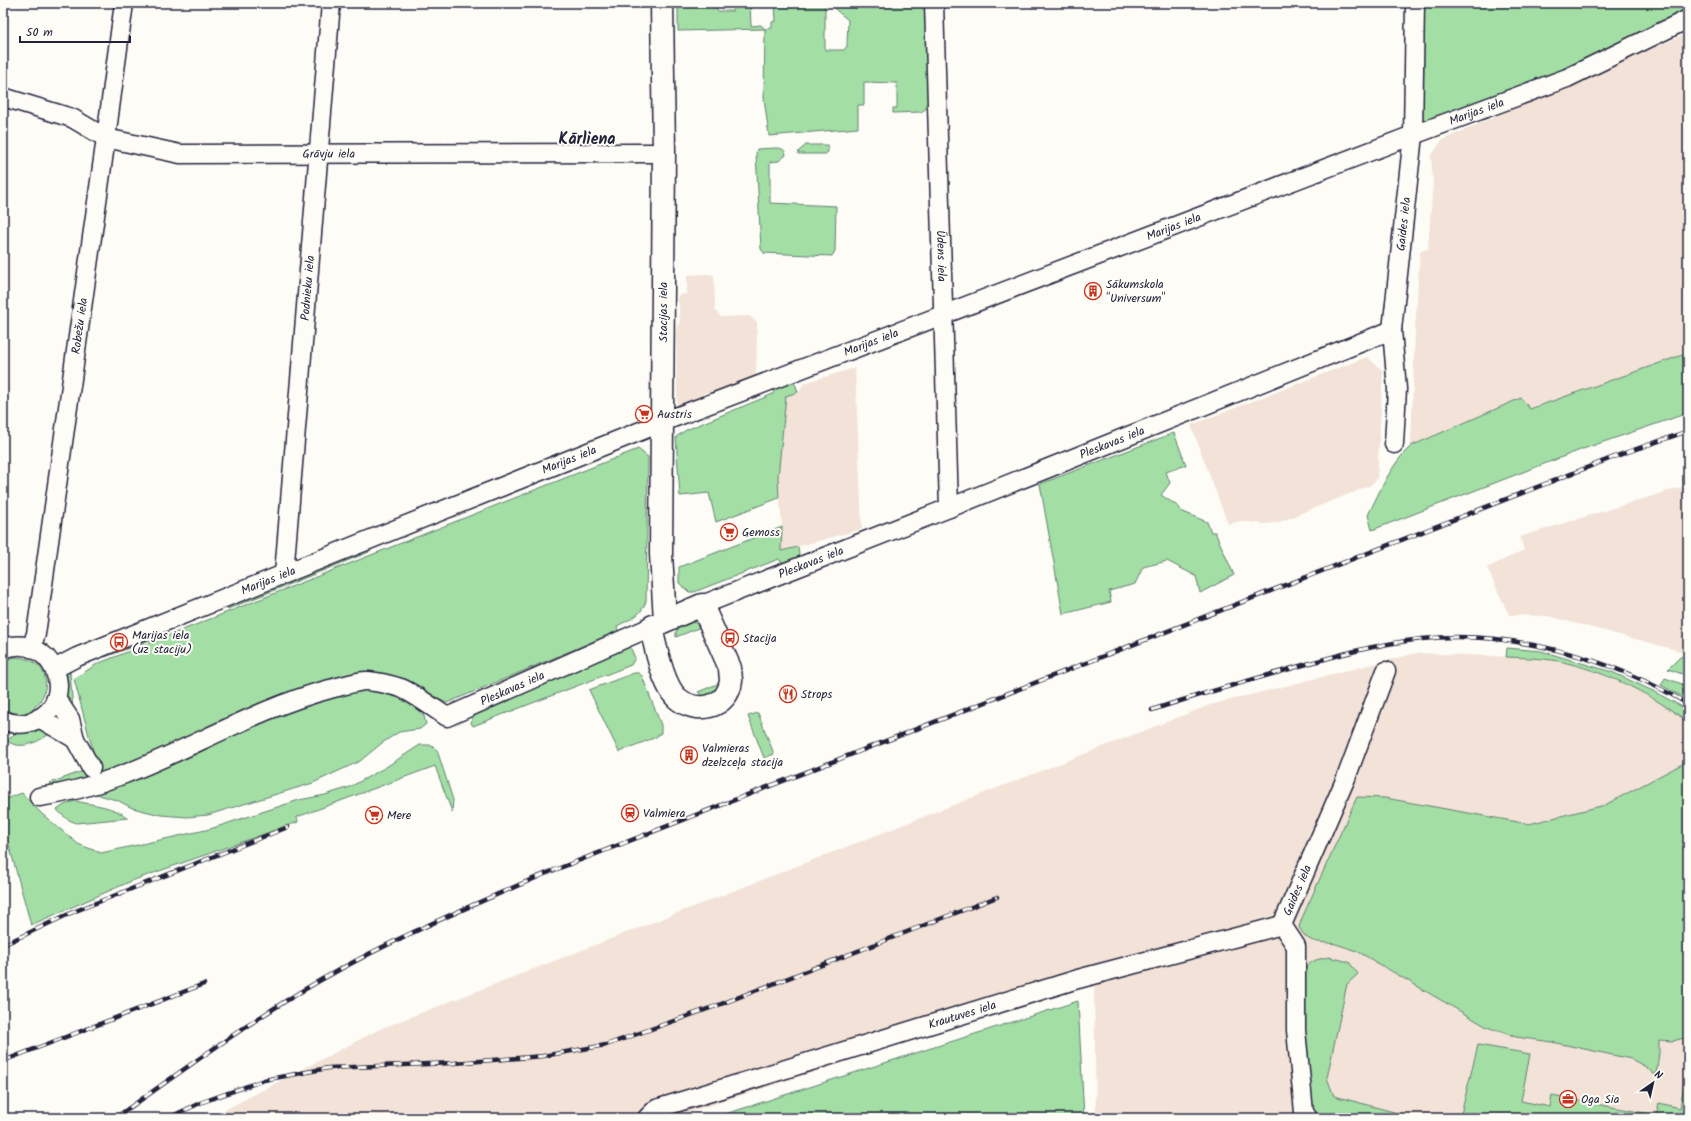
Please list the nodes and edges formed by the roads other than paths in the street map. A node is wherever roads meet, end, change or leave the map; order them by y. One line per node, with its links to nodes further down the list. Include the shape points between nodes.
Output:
1 (124, 3): 9 (street, Robežu iela)
2 (331, 3): 11 (street, Podnieku iela)
3 (662, 3): 10 (main road, Stacijas iela)
4 (934, 3): 12 (street, Ūdens iela)
5 (1415, 3): 8 (street, Gaides iela)
6 (1688, 19): 8 (street, Marijas iela, via 1567,78)
7 (3, 97): 9 (street, Grāvju iela, via 72,118)
8 (1413, 135): 12 (street, Marijas iela); 13 (street, Gaides iela)
9 (106, 138): 11 (street, Grāvju iela, via 180,154); 21 (street, Robežu iela, via 36,634)
10 (664, 153): 11 (street, Grāvju iela); 14 (main road, Stacijas iela)
11 (318, 154): 17 (street, Podnieku iela)
12 (943, 314): 14 (street, Marijas iela); 16 (street, Ūdens iela)
13 (1392, 330): 15 (street, Gaides iela, via 1397,389); 16 (street, Pleskavas iela)
14 (662, 423): 17 (street, Marijas iela); 19 (main road, Stacijas iela)
15 (1394, 444)
16 (949, 508): 18 (street, Pleskavas iela)
17 (284, 574): 22 (street, Marijas iela)
18 (702, 605): 19 (main road, Pleskavas iela); 19 (main road, Stacijas iela, via 730,668 731,680 725,696 709,708 687,704 677,698 670,688 658,659)
19 (658, 623): 30 (street, Pleskavas iela, via 447,717 401,688 367,680 316,693 264,711 94,786)
20 (4, 648): 21 (street)
21 (31, 648): 22 (street, via 48,658)
22 (54, 668): 24 (street, via 58,682)
23 (1386, 671): 31 (street, Gaides iela, via 1346,778)
24 (56, 698): 25 (street, via 52,706); 28 (street, via 70,719)
25 (39, 718): 26 (street, via 32,722); 28 (street)
26 (9, 722): 27 (street)
27 (3, 737)
28 (75, 739): 29 (street)
29 (91, 768)
30 (39, 797)
31 (1282, 925): 32 (street, Krautuves iela, via 1078,979 656,1109); 33 (street, Gaides iela, via 1296,946 1296,1030 1304,1112)
32 (647, 1118)
33 (1308, 1118)

